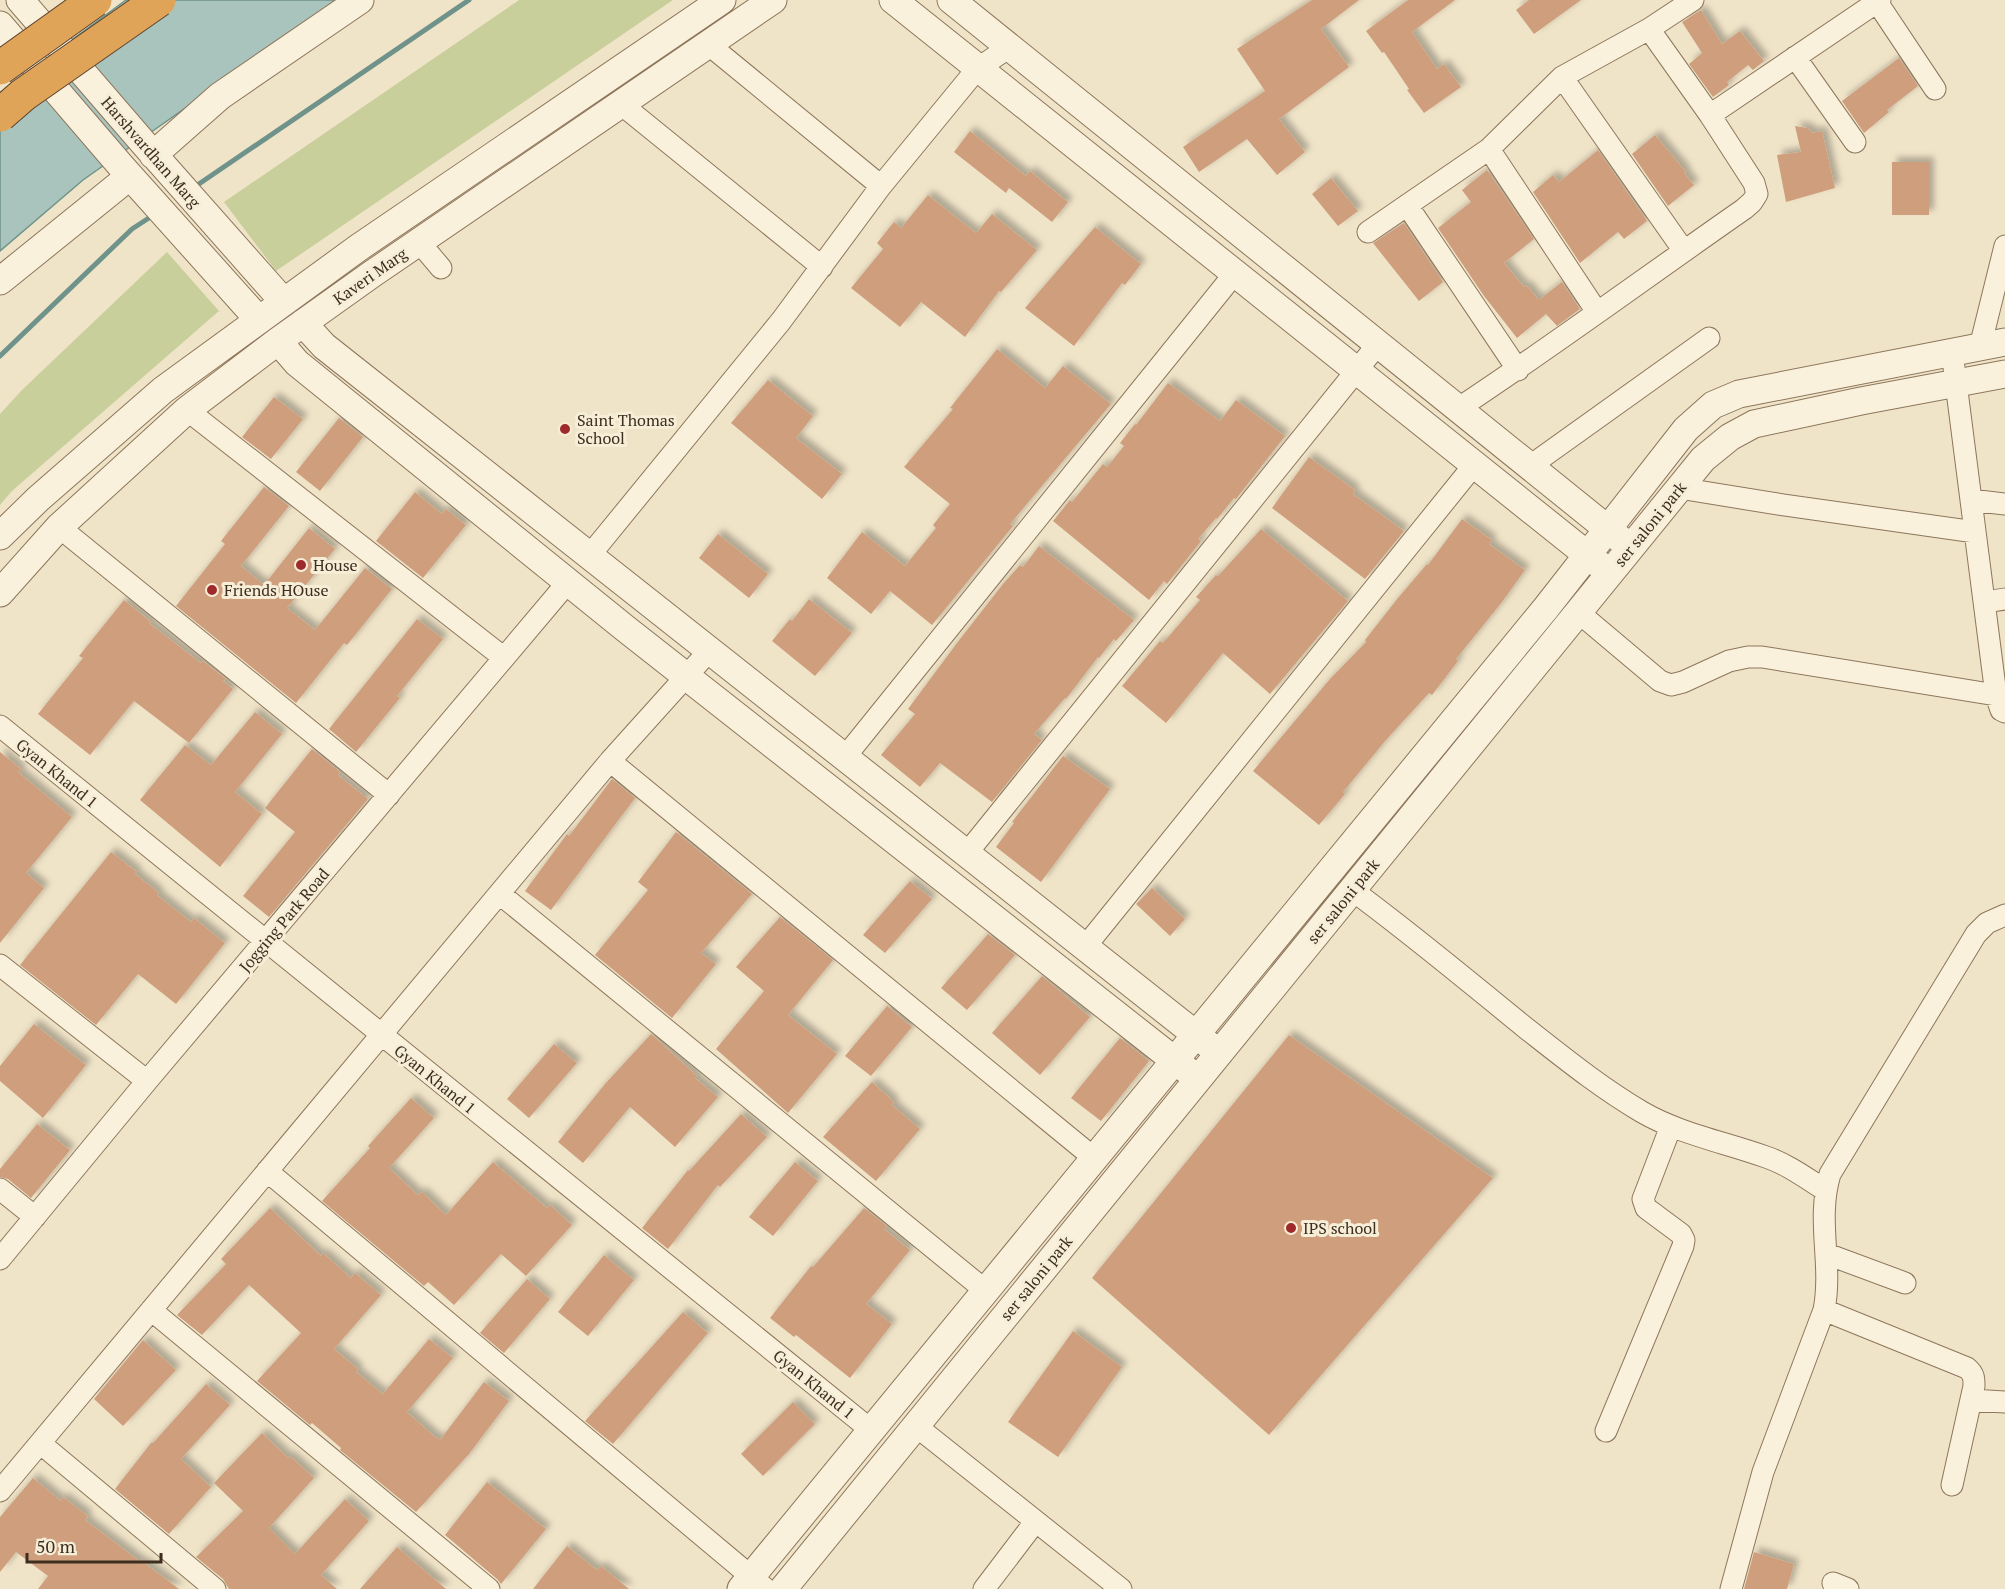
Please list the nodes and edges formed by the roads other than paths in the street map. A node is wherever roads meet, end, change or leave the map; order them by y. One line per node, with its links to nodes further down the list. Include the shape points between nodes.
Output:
1 (94, 0): 16 (highway, bridge)
2 (159, 0): 21 (highway, bridge, via 23,94)
3 (360, 0): 26 (street, via 220,96)
4 (722, 0): 39 (street, Kaveri Marg)
5 (773, 0): 13 (street, Kaveri Marg)
6 (893, 0): 17 (street)
7 (951, 0): 14 (street)
8 (1693, 0): 12 (street)
9 (21, 1): 26 (street, Harshvardhan Marg, bridge)
10 (1879, 1): 15 (street); 19 (street)
11 (0, 25): 27 (street, Harshvardhan Marg, bridge)
12 (1648, 29): 18 (street); 22 (street)
13 (708, 44): 20 (street, Kaveri Marg); 29 (street)
14 (1008, 48): 17 (street); 25 (street)
15 (1795, 57): 22 (street); 23 (street)
16 (0, 68)
17 (977, 69): 28 (street); 29 (street)
18 (1562, 77): 24 (street); 34 (street)
19 (1935, 89)
20 (621, 104): 32 (street, Kaveri Marg); 35 (street)
21 (0, 115)
22 (1710, 115): 34 (street, via 1754,183 1757,194 1744,209)
23 (1855, 142)
24 (1489, 149): 30 (street); 40 (street)
25 (1141, 154): 28 (street); 45 (street)
26 (156, 158): 39 (street, Harshvardhan Marg)
27 (132, 178): 38 (street); 41 (street, Harshvardhan Marg)
28 (1119, 180): 37 (street)
29 (881, 186): 35 (street)
30 (1407, 205): 31 (street); 48 (street)
31 (1368, 232)
32 (418, 242): 36 (street); 42 (street, Kaveri Marg)
33 (2005, 246): 46 (street)
34 (1684, 251): 40 (street)
35 (822, 267): 64 (street)
36 (441, 268)
37 (1235, 273): 49 (street); 77 (street)
38 (0, 281)
39 (284, 302): 41 (street, Kaveri Marg)
40 (1597, 312): 48 (street)
41 (259, 320): 62 (street, Kaveri Marg, via 163,390)
42 (303, 323): 44 (street, Kaveri Marg); 64 (street, via 324,346)
43 (1709, 338): 55 (street)
44 (278, 341): 53 (street, Kaveri Marg); 67 (street, via 297,363)
45 (1378, 344): 49 (street); 52 (street)
46 (1992, 344): 47 (street)
47 (1952, 352): 51 (street); 60 (street, via 1739,394 1713,405 1686,429)
48 (1518, 370): 52 (street)
49 (1357, 371): 54 (street); 80 (street)
50 (2005, 374): 51 (street, ser saloni park)
51 (1956, 383): 56 (street, ser saloni park, via 1754,424 1703,459); 57 (street)
52 (1459, 408): 55 (street)
53 (187, 410): 59 (street, Kaveri Marg); 73 (street)
54 (1474, 465): 65 (street); 85 (street)
55 (1530, 466): 60 (street)
56 (1679, 488): 61 (street); 63 (street, ser saloni park)
57 (1971, 500): 58 (street); 61 (street)
58 (2005, 504)
59 (59, 527): 68 (street, Kaveri Marg); 79 (street)
60 (1608, 529): 63 (street); 65 (street)
61 (1975, 532): 69 (street)
62 (0, 536)
63 (1631, 548): 66 (street, ser saloni park)
64 (590, 555): 71 (street)
65 (1587, 555): 66 (street); 87 (street)
66 (1610, 573): 70 (street, ser saloni park)
67 (568, 582): 73 (street, Jogging Park Road); 74 (street)
68 (0, 593)
69 (1995, 600): 72 (street)
70 (1578, 612): 75 (street, via 1660,681 1671,685 1729,661 1762,657); 81 (street, ser saloni park)
71 (709, 651): 74 (street); 77 (street)
72 (1998, 655): 75 (street)
73 (504, 658): 79 (street, Jogging Park Road)
74 (686, 675): 78 (street); 90 (street)
75 (2001, 704)
76 (0, 726): 84 (street, Gyan Khand 1)
77 (845, 757): 80 (street)
78 (610, 760): 82 (street); 94 (street)
79 (389, 795): 84 (street, Jogging Park Road)
80 (968, 853): 85 (street)
81 (1352, 890): 89 (street, ser saloni park); 93 (street, via 1565,1059 1642,1112)
82 (500, 894): 88 (street); 102 (street)
83 (2005, 915): 97 (street, via 1987,923 1976,934 1837,1161)
84 (265, 942): 88 (street, Gyan Khand 1); 92 (street, Jogging Park Road)
85 (1085, 946): 87 (street)
86 (0, 964): 92 (street)
87 (1196, 1034): 89 (street); 90 (street)
88 (381, 1035): 95 (street); 108 (street, Gyan Khand 1)
89 (1219, 1053): 91 (street, ser saloni park)
90 (1174, 1060): 91 (street); 94 (street)
91 (1198, 1079): 107 (street, ser saloni park)
92 (147, 1081): 98 (street, Jogging Park Road)
93 (1671, 1126): 97 (street, via 1767,1157); 109 (street, via 1644,1194 1644,1205 1682,1234 1683,1246)
94 (1094, 1158): 102 (street)
95 (267, 1171): 103 (street); 114 (street)
96 (0, 1190): 98 (street)
97 (1825, 1190): 99 (street)
98 (35, 1217): 100 (street, Jogging Park Road)
99 (1827, 1254): 101 (street); 104 (street)
100 (0, 1259)
101 (1905, 1283)
102 (986, 1291): 108 (street)
103 (151, 1310): 110 (street); 116 (street)
104 (1824, 1310): 105 (street, via 1967,1368 1974,1378); 120 (street, via 1763,1472)
105 (1971, 1400): 106 (street); 111 (street)
106 (2005, 1402)
107 (916, 1426): 113 (street); 117 (street, ser saloni park)
108 (871, 1430): 114 (street)
109 (1605, 1431)
110 (40, 1443): 112 (street); 115 (street)
111 (1952, 1485)
112 (0, 1491)
113 (1035, 1522): 118 (street); 119 (street)
114 (752, 1585)
115 (215, 1589)
116 (489, 1589)
117 (783, 1589)
118 (984, 1589)
119 (1121, 1589)
120 (1731, 1589)

